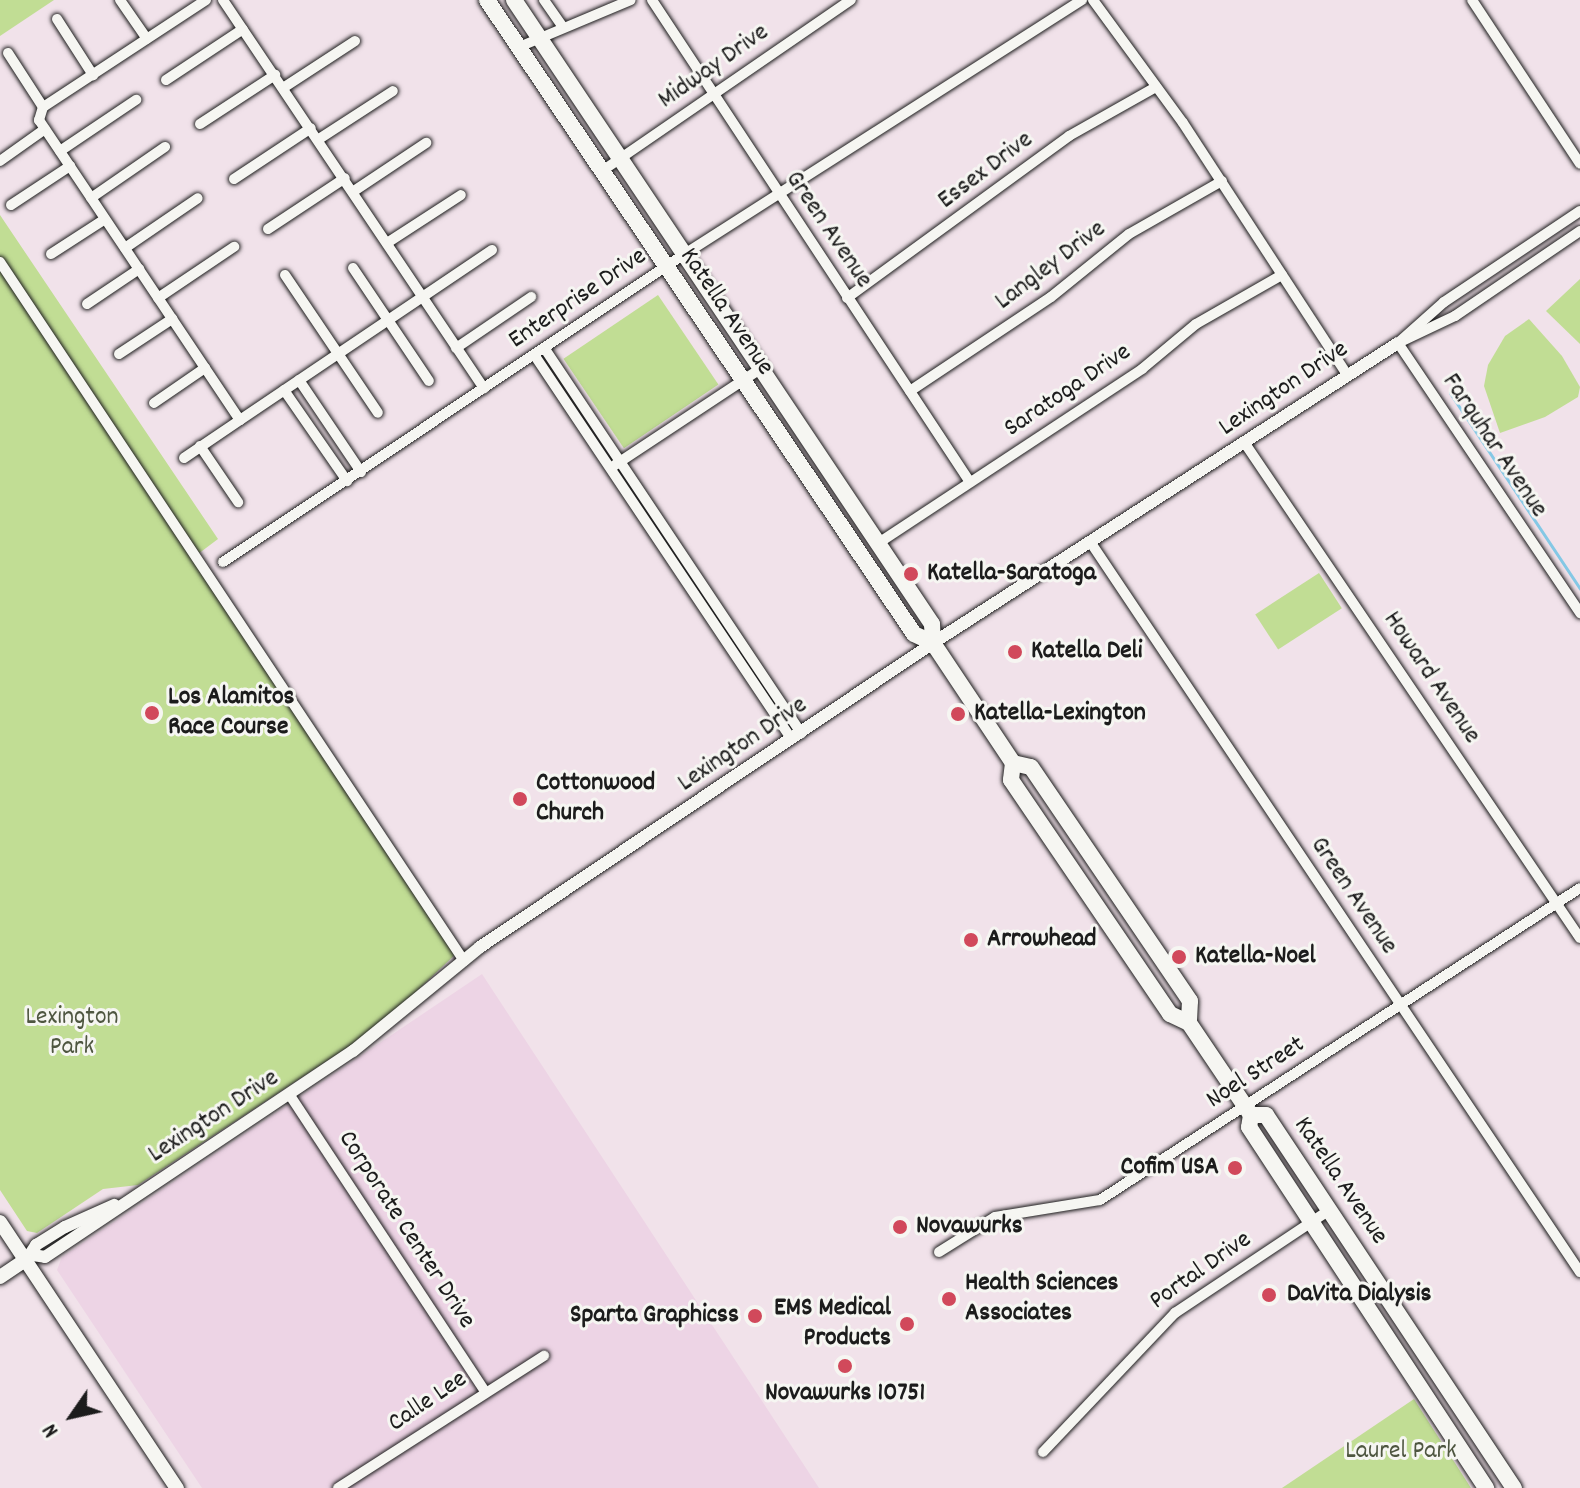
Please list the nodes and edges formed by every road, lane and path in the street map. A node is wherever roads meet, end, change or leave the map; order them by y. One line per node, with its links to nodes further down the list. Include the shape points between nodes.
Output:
1 (120, 0): 17 (street)
2 (223, 0): 15 (street)
3 (487, 0): 19 (main road, Katella Avenue)
4 (514, 0): 16 (main road, Katella Avenue)
5 (544, 0): 14 (street)
6 (631, 0): 14 (street)
7 (652, 0): 27 (street, Green Avenue)
8 (851, 0): 27 (street, Midway Drive)
9 (1082, 0): 47 (street, Enterprise Drive)
10 (1093, 0): 24 (street)
11 (1472, 0): 39 (street)
12 (200, 1): 17 (street)
13 (57, 19): 21 (street)
14 (563, 27): 16 (street)
15 (243, 29): 22 (street); 23 (street)
16 (538, 37): 19 (street); 38 (main road, Katella Avenue)
17 (147, 39): 21 (street)
18 (355, 41): 25 (street)
19 (519, 47): 41 (main road, Katella Avenue)
20 (8, 53): 29 (street)
21 (93, 75): 29 (street)
22 (275, 75): 25 (street); 30 (street)
23 (166, 80)
24 (1156, 87): 44 (street); 70 (street, Essex Drive, via 1069,136)
25 (283, 88): 31 (street)
26 (393, 91): 33 (street)
27 (712, 96): 38 (street, Midway Drive); 47 (street, Green Avenue)
28 (136, 100): 36 (street)
29 (43, 107): 32 (street, via 39,120)
30 (200, 124)
31 (311, 128): 33 (street); 43 (street)
32 (45, 129): 36 (street); 37 (street)
33 (319, 139): 42 (street)
34 (426, 143): 45 (street)
35 (165, 147): 48 (street)
36 (60, 151): 40 (street)
37 (1, 158)
38 (619, 158): 41 (street, Midway Drive); 60 (main road, Katella Avenue)
39 (1580, 164)
40 (70, 166): 48 (street); 50 (street)
41 (602, 171): 62 (main road, Katella Avenue)
42 (345, 178): 45 (street); 53 (street)
43 (234, 179)
44 (1222, 181): 66 (street); 88 (street, Langley Drive, via 1129,234 1051,297)
45 (354, 191): 55 (street)
46 (461, 195): 55 (street)
47 (778, 195): 60 (street, Enterprise Drive); 70 (street, Green Avenue)
48 (91, 198): 52 (street)
49 (198, 198): 57 (street)
50 (11, 205)
51 (1580, 211): 74 (street, Lexington Drive, via 1444,302)
52 (105, 219): 57 (street); 59 (street)
53 (268, 229)
54 (1580, 231): 74 (street, Lexington Drive, via 1455,316)
55 (387, 243): 67 (street)
56 (234, 247): 69 (street)
57 (125, 248): 64 (street)
58 (492, 250): 67 (street)
59 (51, 254)
60 (683, 255): 62 (street, Enterprise Drive); 81 (main road, Katella Avenue)
61 (0, 262): 110 (street)
62 (666, 266): 76 (street, Enterprise Drive); 84 (main road, Katella Avenue)
63 (353, 268): 73 (street)
64 (139, 269): 69 (street); 71 (street)
65 (285, 275): 77 (street)
66 (1282, 275): 82 (street); 98 (street, Saratoga Drive, via 1196,324 1142,369)
67 (422, 297): 73 (street); 75 (street)
68 (531, 297): 75 (street)
69 (158, 298): 72 (street)
70 (847, 298): 88 (street, Green Avenue)
71 (87, 304)
72 (172, 319): 78 (street); 80 (street)
73 (388, 320): 77 (street); 85 (street)
74 (1398, 343): 82 (street, Lexington Drive); 103 (street, Farquhar Avenue)
75 (456, 348): 86 (street)
76 (545, 349): 79 (street, Enterprise Drive); 95 (street)
77 (339, 353): 83 (street); 90 (street)
78 (119, 354)
79 (535, 356): 86 (street, Enterprise Drive); 95 (street)
80 (205, 368): 89 (street); 91 (street)
81 (760, 369): 84 (street); 101 (main road, Katella Avenue)
82 (1346, 373): 92 (street, Lexington Drive)
83 (299, 380): 87 (street); 96 (street)
84 (743, 380): 95 (street); 104 (main road, Katella Avenue, via 914,634)
85 (429, 381)
86 (484, 388): 96 (street, Enterprise Drive)
87 (284, 390): 91 (street); 97 (street)
88 (910, 391): 98 (street, Green Avenue)
89 (154, 403)
90 (378, 413)
91 (240, 420): 93 (street)
92 (1244, 442): 100 (street, Lexington Drive); 108 (street, Howard Avenue)
93 (200, 446): 94 (street); 99 (street)
94 (184, 458)
95 (615, 465): 105 (street)
96 (361, 472): 97 (street, Enterprise Drive)
97 (347, 481): 102 (street, Enterprise Drive)
98 (970, 482): 101 (street, Saratoga Drive)
99 (238, 502)
100 (1091, 543): 104 (street, Lexington Drive); 111 (street, Green Avenue)
101 (877, 544): 104 (main road, Katella Avenue, via 932,624)
102 (223, 562)
103 (1580, 612)
104 (933, 643): 105 (street, Lexington Drive); 106 (main road, Katella Avenue)
105 (796, 736): 110 (street, Lexington Drive)
106 (1013, 763): 112 (main road, Katella Avenue, via 1011,780 1170,1014); 112 (main road, Katella Avenue, via 1031,767 1190,1001)
107 (1580, 888): 108 (street, Noel Street)
108 (1557, 904): 109 (street, Howard Avenue); 111 (street, Noel Street)
109 (1580, 938)
110 (464, 961): 113 (street, Lexington Drive, via 382,1031)
111 (1399, 1005): 114 (street, Noel Street); 120 (street, Green Avenue)
112 (1189, 1023): 114 (main road, Katella Avenue)
113 (289, 1094): 119 (street, Lexington Drive, via 45,1257); 123 (street, Corporate Center Drive)
114 (1248, 1111): 115 (main road, Katella Avenue, via 1266,1115); 117 (main road, Katella Avenue, via 1249,1127); 118 (street, Noel Street, via 1100,1200 995,1217)
115 (1331, 1209): 117 (street, Portal Drive); 128 (main road, Katella Avenue)
116 (0, 1222): 119 (main road)
117 (1312, 1222): 124 (street, Portal Drive, via 1175,1313); 127 (main road, Katella Avenue)
118 (939, 1252)
119 (29, 1258): 121 (main road); 125 (main road)
120 (1580, 1272)
121 (0, 1277)
122 (544, 1356): 123 (street, Calle Lee)
123 (485, 1391): 126 (street, Calle Lee)
124 (1043, 1452)
125 (177, 1488)
126 (338, 1488)
127 (1486, 1488)
128 (1514, 1488)

